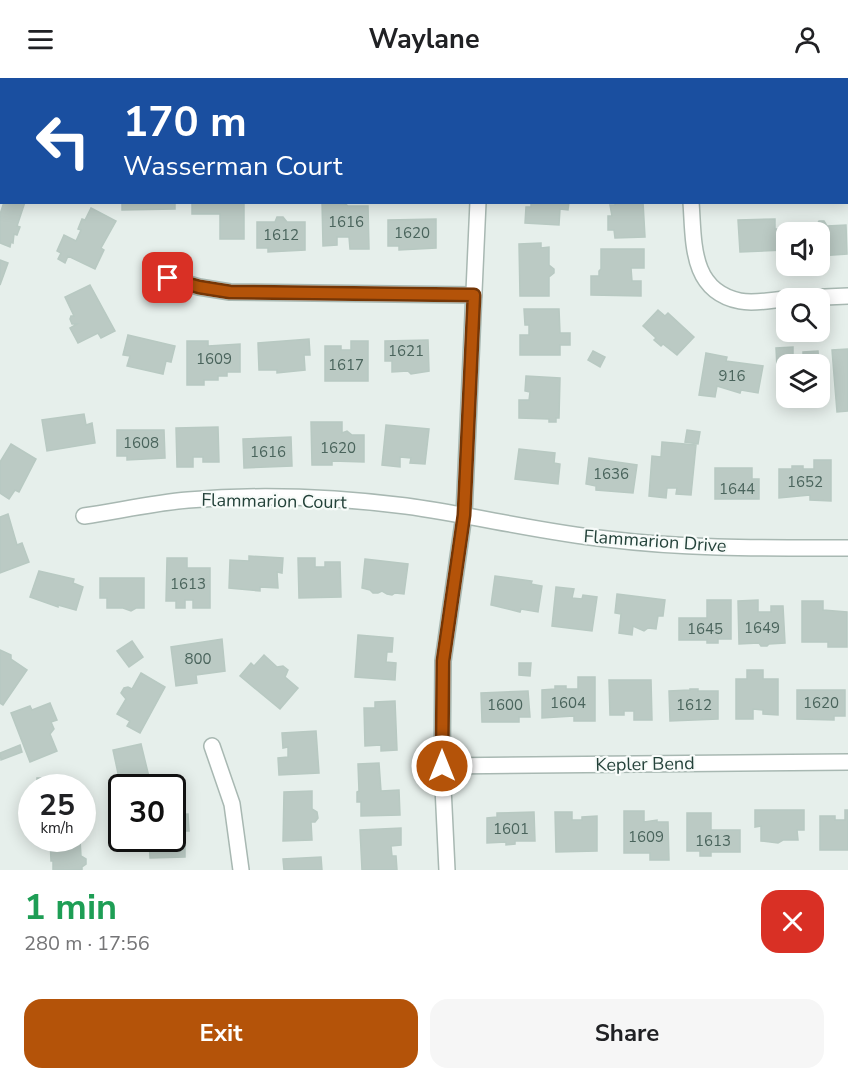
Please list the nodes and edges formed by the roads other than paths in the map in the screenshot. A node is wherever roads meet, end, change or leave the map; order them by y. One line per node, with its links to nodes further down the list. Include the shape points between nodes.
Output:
1 (478, 204): 4 (street)
2 (690, 204): 7 (street, via 696,260 713,288 740,301)
3 (168, 278): 4 (street, via 230,292)
4 (474, 295): 8 (street)
5 (848, 296): 6 (street)
6 (830, 297)
7 (776, 299)
8 (464, 515): 9 (street, Flammarion Court, via 404,506 257,498 187,500); 10 (street, Flammarion Drive, via 524,528 691,547); 13 (street, via 443,661)
9 (84, 516)
10 (848, 548)
11 (212, 746): 14 (street, via 232,804)
12 (848, 762): 13 (street, Kepler Bend)
13 (442, 766): 15 (street)
14 (241, 870)
15 (447, 870)

